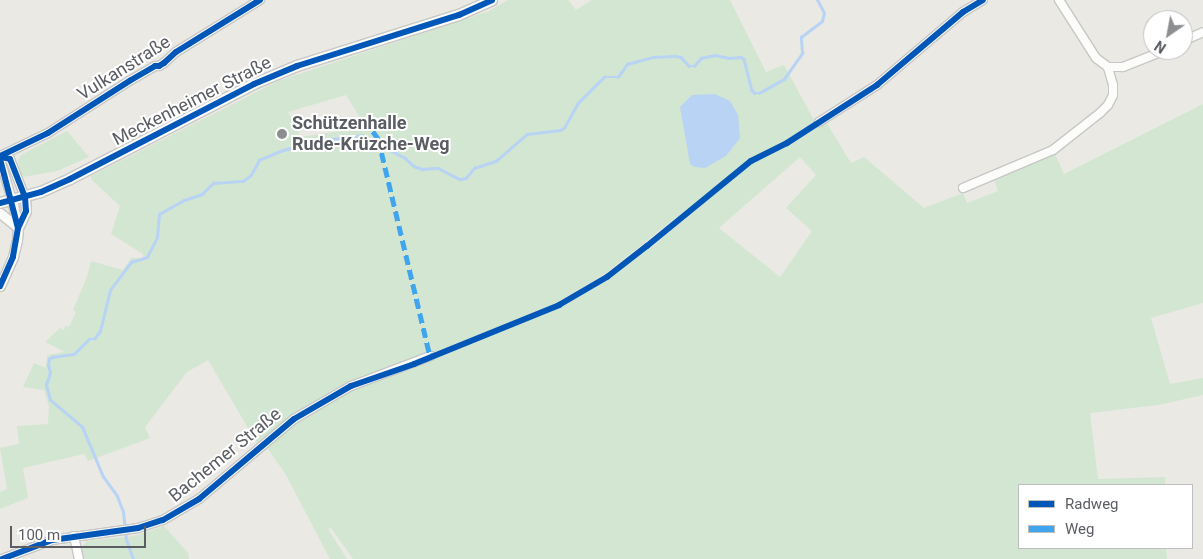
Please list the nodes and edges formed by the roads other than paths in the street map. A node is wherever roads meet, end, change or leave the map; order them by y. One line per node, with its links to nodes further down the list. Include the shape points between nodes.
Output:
1 (260, 0): 8 (street, Vulkanstraße, via 159,66 48,133)
2 (492, 0): 10 (main road, Meckenheimer Straße, via 459,15 297,66 254,84 70,180)
3 (983, 0): 7 (street, via 963,12 877,84)
4 (1059, 0): 6 (street, via 1096,58)
5 (1143, 59): 6 (street, via 1123,67)
6 (1108, 68): 9 (street, via 1113,95 1108,105 1093,118 1053,150)
7 (819, 122)
8 (0, 157): 10 (street, via 10,159); 11 (street)
9 (963, 188)
10 (25, 197): 11 (main road, Meckenheimer Straße); 14 (street, via 26,211)
11 (12, 200): 12 (main road, Meckenheimer Straße); 14 (street)
12 (0, 204)
13 (0, 212): 14 (street)
14 (18, 228): 15 (street, via 13,257)
15 (0, 286)
16 (430, 356): 17 (street, Bachemer Straße, via 350,386 294,419 184,510 132,529)
17 (74, 536): 18 (street, Bachemer Straße, via 52,540); 19 (street)
18 (2, 559)
19 (79, 559)

